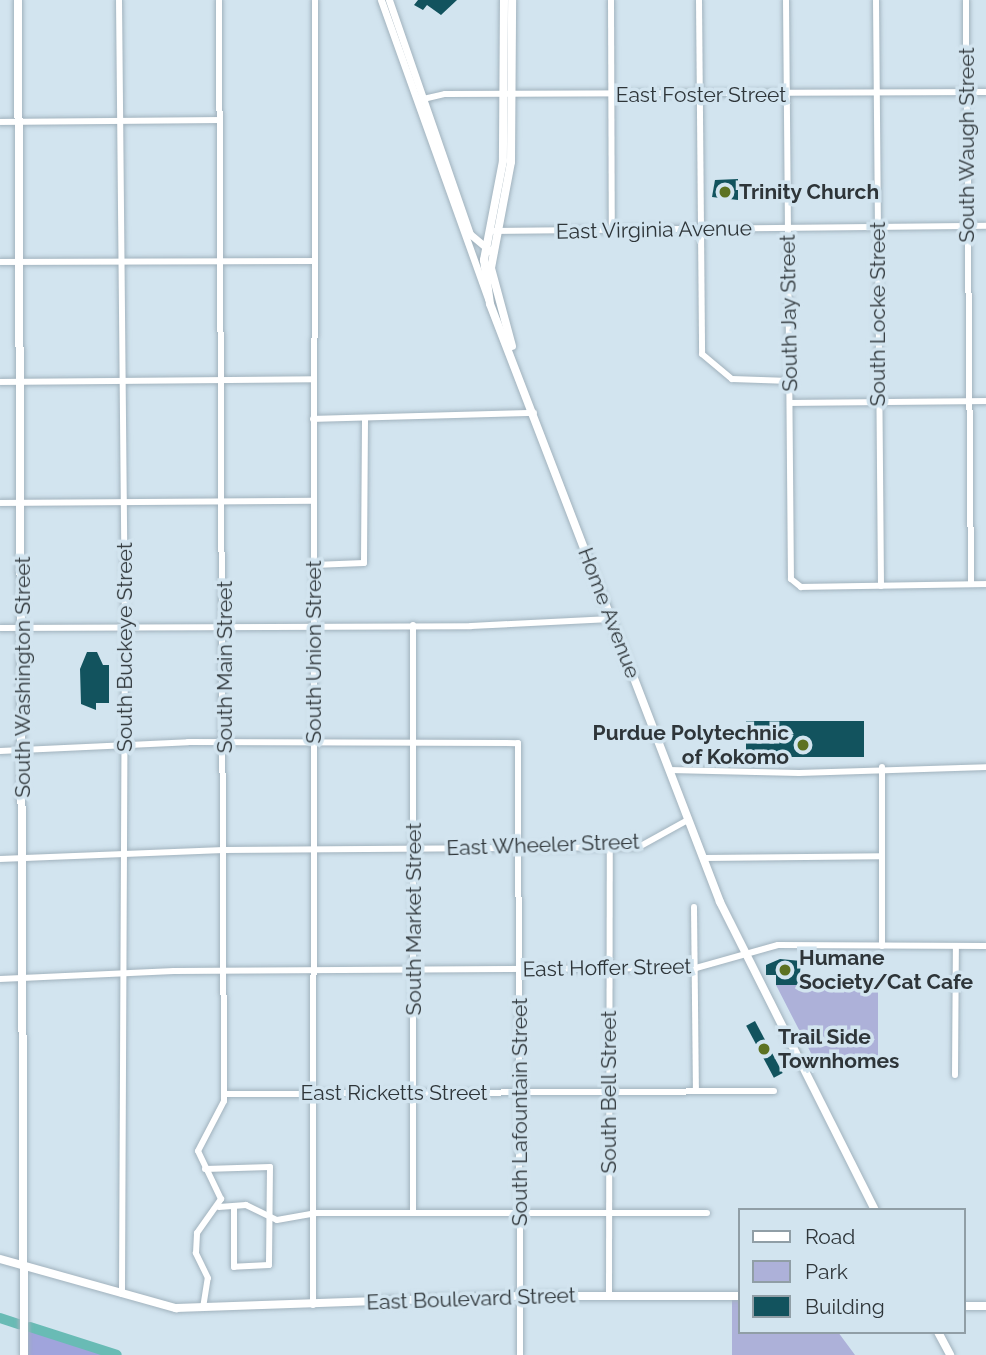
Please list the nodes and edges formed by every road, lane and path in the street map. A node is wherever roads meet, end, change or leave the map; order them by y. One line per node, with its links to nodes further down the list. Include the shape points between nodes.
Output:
1 (18, 0): 25 (main road, South Washington Street)
2 (119, 0): 23 (street, South Buckeye Street)
3 (219, 0): 22 (street, South Main Street)
4 (314, 0): 35 (street, South Union Street)
5 (381, 0): 21 (street, Home Avenue)
6 (389, 0): 21 (street, Home Avenue)
7 (504, 0): 20 (main road)
8 (512, 0): 20 (main road)
9 (611, 0): 19 (street)
10 (699, 0): 17 (street)
11 (786, 0): 18 (street, South Jay Street)
12 (876, 0): 16 (street, South Locke Street)
13 (966, 0): 14 (street, South Waugh Street)
14 (967, 92): 15 (street, East Foster Street); 16 (street, East Foster Street); 28 (street, South Waugh Street)
15 (986, 92)
16 (877, 93): 18 (street, East Foster Street); 27 (street, South Locke Street)
17 (699, 94): 18 (street, East Foster Street); 19 (street, East Foster Street); 31 (street)
18 (786, 94): 29 (street, South Jay Street)
19 (612, 95): 20 (street, East Foster Street); 30 (street)
20 (508, 96): 21 (street, East Foster Street); 32 (main road)
21 (421, 99): 33 (street, Home Avenue, via 470,234); 39 (street, Home Avenue)
22 (220, 120): 23 (street); 34 (street, South Main Street)
23 (120, 121): 25 (street); 38 (street, South Buckeye Street)
24 (0, 122): 25 (street)
25 (18, 122): 37 (main road, South Washington Street)
26 (986, 226): 28 (street, East Virginia Avenue)
27 (878, 227): 28 (street, East Virginia Avenue); 29 (street, East Virginia Avenue); 49 (street, South Locke Street)
28 (968, 227): 47 (street, South Waugh Street)
29 (788, 229): 31 (street, East Virginia Avenue); 45 (street, South Jay Street)
30 (612, 230): 31 (street, East Virginia Avenue); 32 (street, East Virginia Avenue)
31 (700, 230): 45 (street, via 705,359 732,379)
32 (493, 231): 33 (main road)
33 (489, 250): 39 (main road); 40 (main road, via 492,283)
34 (221, 261): 35 (street); 38 (street); 44 (street, South Main Street)
35 (312, 261): 41 (street, South Union Street)
36 (0, 262): 37 (street)
37 (19, 262): 38 (street); 42 (main road, South Washington Street)
38 (122, 262): 43 (street, South Buckeye Street)
39 (490, 304): 40 (main road, Home Avenue)
40 (518, 370): 51 (main road, Home Avenue)
41 (313, 379): 44 (street); 52 (street, South Union Street)
42 (20, 381): 43 (street); 46 (street); 56 (main road, South Washington Street)
43 (123, 381): 44 (street); 57 (street, South Buckeye Street)
44 (222, 381): 58 (street, South Main Street)
45 (790, 381): 50 (street, South Jay Street)
46 (0, 382)
47 (969, 401): 48 (street); 49 (street); 60 (street, South Waugh Street)
48 (986, 401)
49 (878, 402): 50 (street); 62 (street, South Locke Street)
50 (790, 403): 62 (street, South Jay Street, via 793,584)
51 (534, 413): 53 (street); 63 (main road, Home Avenue)
52 (313, 419): 53 (street); 54 (street, South Union Street)
53 (365, 419): 59 (street, via 365,563)
54 (314, 501): 58 (street); 59 (street, South Union Street)
55 (0, 503): 56 (street)
56 (22, 503): 57 (street); 67 (main road, South Washington Street)
57 (124, 503): 58 (street); 68 (street, South Buckeye Street)
58 (224, 503): 66 (street, South Main Street)
59 (314, 565): 64 (street, South Union Street)
60 (971, 584): 61 (street); 62 (street)
61 (986, 584)
62 (881, 586)
63 (611, 619): 65 (street); 78 (main road, Home Avenue)
64 (315, 624): 65 (street); 66 (street); 71 (street, South Union Street)
65 (413, 625): 72 (street, South Market Street)
66 (225, 626): 68 (street); 70 (street, South Main Street)
67 (23, 627): 68 (street); 69 (street); 74 (main road, South Washington Street)
68 (125, 627): 73 (street, South Buckeye Street)
69 (0, 628)
70 (225, 741): 71 (street); 73 (street); 83 (street, South Main Street)
71 (314, 741): 72 (street); 84 (street, South Union Street)
72 (415, 741): 81 (street, South Lafountain Street, via 519,743); 82 (street, South Market Street)
73 (125, 744): 74 (street); 85 (street, South Buckeye Street)
74 (24, 750): 75 (street); 87 (main road, South Washington Street)
75 (0, 751)
76 (882, 767): 77 (street); 78 (street, via 799,773); 86 (street)
77 (986, 767)
78 (669, 770): 79 (main road, Home Avenue)
79 (688, 820): 80 (street, East Wheeler Street, via 639,846); 88 (main road, Home Avenue)
80 (610, 847): 81 (street, East Wheeler Street); 95 (street, South Bell Street)
81 (520, 848): 82 (street, East Wheeler Street); 98 (street, South Lafountain Street)
82 (415, 849): 84 (street, East Wheeler Street); 97 (street, South Market Street)
83 (224, 850): 84 (street, East Wheeler Street); 85 (street, East Wheeler Street); 101 (street, South Main Street)
84 (314, 850): 99 (street, South Union Street)
85 (125, 852): 87 (street, East Wheeler Street); 100 (street, South Buckeye Street)
86 (882, 856): 88 (street); 91 (street)
87 (24, 858): 89 (street, East Wheeler Street); 102 (main road, South Washington Street)
88 (702, 858): 94 (main road, Home Avenue)
89 (0, 859)
90 (695, 907): 96 (street)
91 (882, 946): 92 (street, East Hoffer Street); 94 (street, East Hoffer Street, via 778,944)
92 (956, 946): 93 (street, East Hoffer Street); 104 (street)
93 (986, 946)
94 (745, 957): 96 (street, East Hoffer Street); 115 (main road, Home Avenue)
95 (609, 968): 96 (street, East Hoffer Street); 98 (street, East Hoffer Street); 108 (street, South Bell Street)
96 (696, 968): 105 (street)
97 (413, 970): 98 (street, East Hoffer Street); 99 (street, East Hoffer Street); 111 (street, South Market Street)
98 (520, 970): 107 (street, South Lafountain Street)
99 (314, 971): 101 (street, East Hoffer Street); 109 (street, South Union Street)
100 (126, 972): 101 (street, East Hoffer Street); 102 (street, East Hoffer Street); 124 (street, South Buckeye Street)
101 (224, 972): 110 (street, South Main Street)
102 (25, 977): 103 (street, East Hoffer Street); 123 (main road, South Washington Street)
103 (0, 979)
104 (954, 1076)
105 (696, 1091): 106 (street, East Ricketts Street); 108 (street, East Ricketts Street)
106 (774, 1091)
107 (520, 1092): 108 (street, East Ricketts Street); 111 (street, East Ricketts Street); 117 (street, South Lafountain Street)
108 (609, 1092): 118 (street, South Bell Street)
109 (313, 1093): 110 (street, East Ricketts Street); 111 (street, East Ricketts Street); 120 (street, South Union Street)
110 (224, 1094): 112 (street, South Main Street, via 219,1115 198,1151)
111 (413, 1094): 116 (street, South Market Street)
112 (205, 1170): 113 (street, South Main Street, via 219,1190); 121 (street, via 270,1167)
113 (219, 1207): 114 (street); 131 (street, via 197,1233 196,1253 208,1278)
114 (233, 1207): 121 (street, via 246,1205); 121 (street, via 234,1267 269,1265)
115 (874, 1208)
116 (413, 1212): 117 (street); 120 (street)
117 (520, 1212): 118 (street); 126 (street, South Lafountain Street)
118 (609, 1213): 119 (street); 125 (street, South Bell Street)
119 (707, 1213)
120 (313, 1215): 121 (street); 128 (street, South Union Street)
121 (269, 1216)
122 (0, 1259): 123 (main road, East Boulevard Street)
123 (24, 1262): 124 (main road, East Boulevard Street); 133 (main road, South Washington Street)
124 (122, 1294): 131 (main road, East Boulevard Street, via 160,1307)
125 (609, 1295): 126 (main road, East Boulevard Street); 127 (main road, East Boulevard Street)
126 (520, 1296): 128 (main road, East Boulevard Street); 134 (street, South Lafountain Street)
127 (738, 1296)
128 (313, 1305): 131 (main road, East Boulevard Street)
129 (965, 1306): 130 (main road)
130 (986, 1306)
131 (203, 1308)
132 (939, 1334): 135 (main road)
133 (24, 1355)
134 (520, 1355)
135 (950, 1355)

